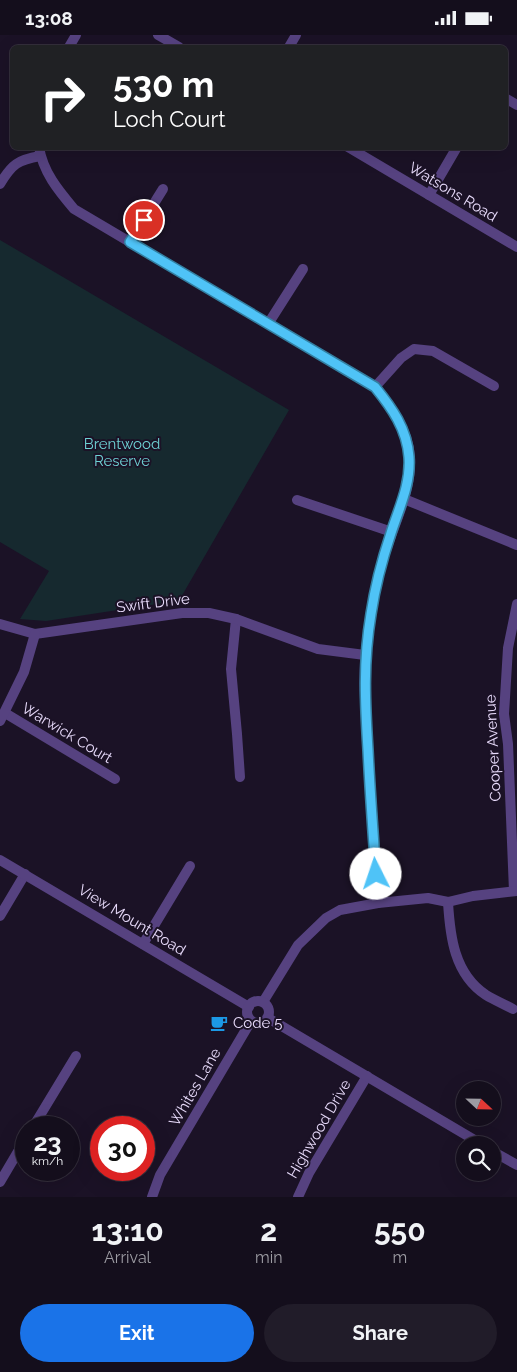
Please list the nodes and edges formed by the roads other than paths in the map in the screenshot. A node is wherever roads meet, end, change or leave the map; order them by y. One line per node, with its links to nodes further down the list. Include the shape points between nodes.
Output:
1 (158, 35): 2 (street)
2 (176, 45)
3 (353, 150): 8 (street, Watsons Road)
4 (455, 150): 8 (street)
5 (39, 152): 6 (street, via 7,172); 9 (street, via 52,184 74,209)
6 (0, 184)
7 (163, 189): 9 (street)
8 (429, 195): 10 (street, Watsons Road)
9 (130, 242): 12 (street)
10 (517, 247)
11 (303, 269): 12 (street)
12 (268, 324): 13 (street)
13 (375, 387): 14 (street, via 401,358 414,349 433,351); 15 (street, via 394,411 407,438 410,458)
14 (494, 387)
15 (404, 499): 17 (street); 18 (street)
16 (297, 500): 17 (street)
17 (392, 532): 23 (street, via 376,586)
18 (517, 545)
19 (517, 604): 25 (street, Cooper Avenue, via 505,678 504,714)
20 (236, 619): 22 (street, Swift Drive, via 208,613 182,613); 23 (street, Swift Drive, via 318,649); 26 (street, via 231,669)
21 (0, 624): 22 (street, Swift Drive)
22 (35, 634): 24 (street, via 24,672)
23 (365, 655): 33 (street, via 364,694)
24 (2, 717): 27 (street, Warwick Court)
25 (512, 744): 31 (street, Cooper Avenue)
26 (240, 777)
27 (115, 779)
28 (0, 860): 30 (street, View Mount Road)
29 (190, 866): 35 (street)
30 (25, 874): 34 (street); 35 (street, View Mount Road)
31 (516, 891): 32 (street, via 473,895)
32 (448, 902): 33 (street, via 428,898); 38 (street, via 450,937 462,969 485,994)
33 (378, 903): 36 (street, via 340,910 326,918 298,945)
34 (0, 916)
35 (143, 944): 37 (street, View Mount Road)
36 (263, 1002): 37 (street, via 254,1002); 39 (street, via 269,1009)
37 (249, 1007): 40 (street)
38 (513, 1009)
39 (268, 1018): 40 (street, via 260,1023); 42 (street)
40 (251, 1021): 49 (street, Whites Lane, via 160,1175)
41 (76, 1055): 43 (street)
42 (367, 1076): 44 (street); 50 (street, Highwood Drive)
43 (40, 1116)
44 (468, 1136)
45 (501, 1156): 47 (street)
46 (15, 1157): 48 (street)
47 (517, 1165)
48 (0, 1182)
49 (152, 1197)
50 (298, 1197)

